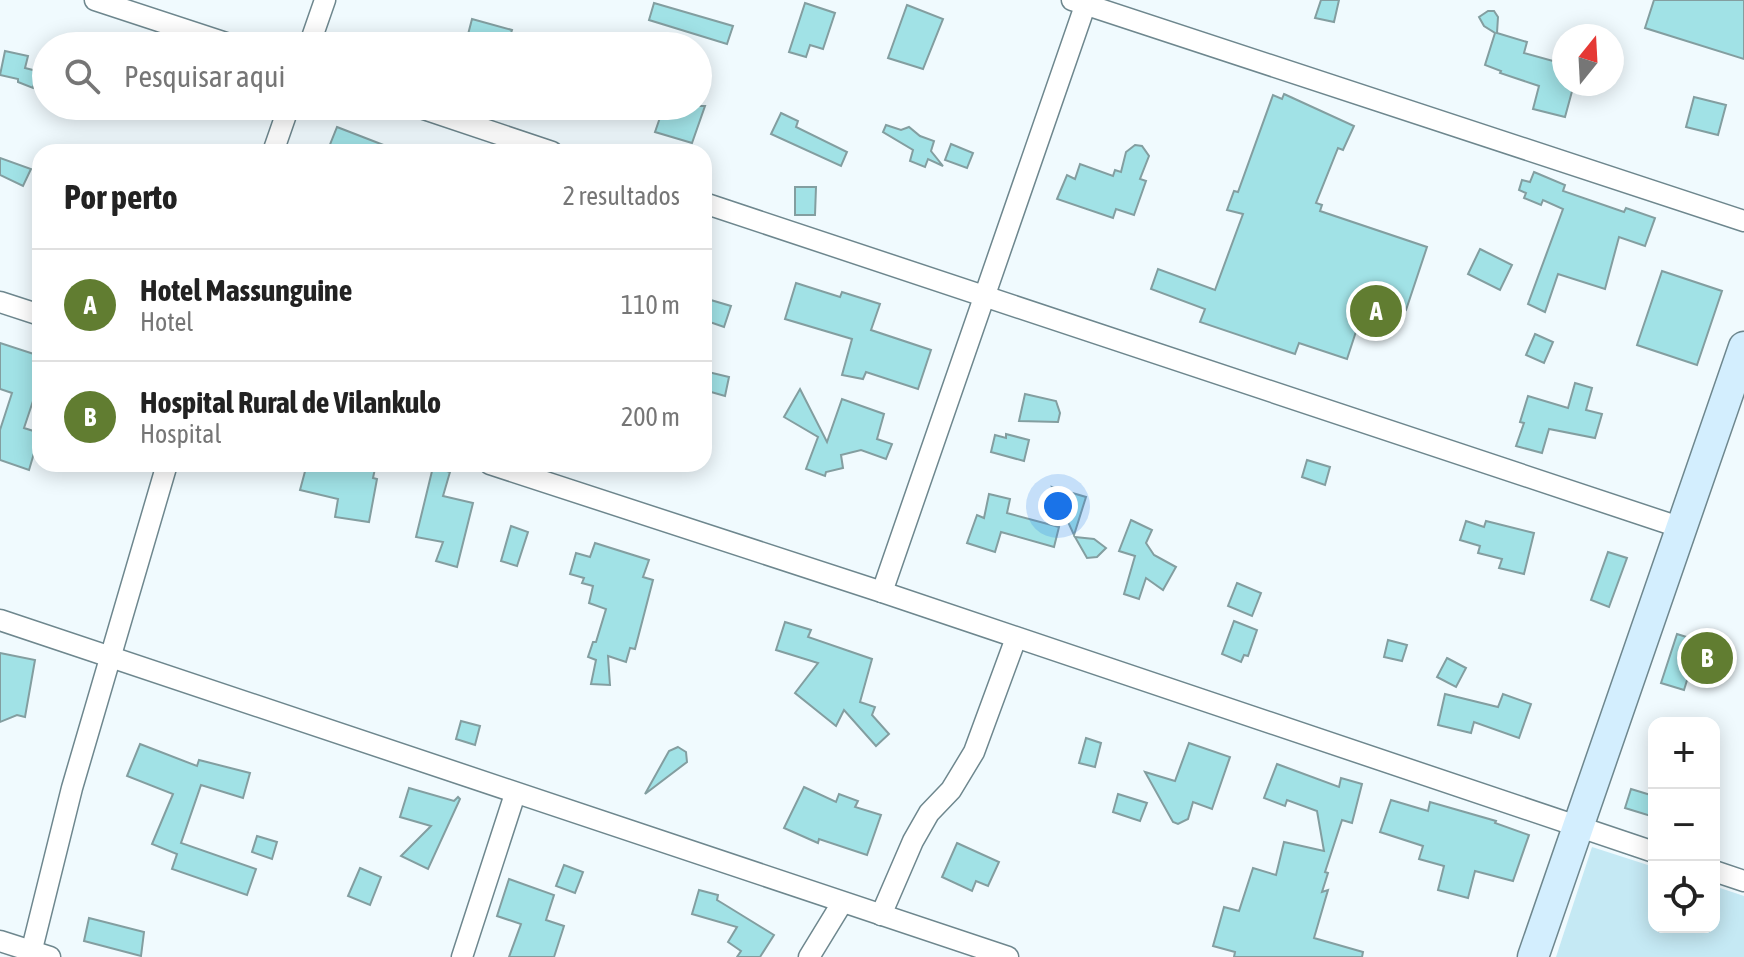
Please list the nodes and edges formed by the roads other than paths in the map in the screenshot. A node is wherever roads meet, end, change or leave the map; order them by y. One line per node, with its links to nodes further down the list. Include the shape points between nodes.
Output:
1 (95, 0): 4 (street)
2 (325, 0): 5 (street)
3 (1081, 1): 11 (street); 12 (street)
4 (192, 32)
5 (314, 32)
6 (284, 120): 8 (street)
7 (457, 120): 9 (street)
8 (276, 144)
9 (528, 144)
10 (712, 206): 12 (street)
11 (1744, 221)
12 (985, 298): 18 (street); 19 (street)
13 (0, 302): 14 (street)
14 (32, 312)
15 (1744, 347): 18 (main road)
16 (165, 472): 22 (street)
17 (514, 472): 19 (street)
18 (1682, 528): 24 (main road)
19 (882, 592): 21 (street)
20 (0, 620): 22 (street)
21 (1016, 638): 24 (street); 29 (street, via 974,752 913,841)
22 (111, 658): 23 (street); 31 (street, via 72,788)
23 (515, 794): 28 (street); 32 (street)
24 (1577, 827): 25 (street); 35 (main road)
25 (1648, 850)
26 (1720, 873): 27 (street)
27 (1744, 881)
28 (842, 903): 29 (street); 33 (street)
29 (881, 915): 34 (street)
30 (0, 941): 31 (street)
31 (37, 955)
32 (462, 957)
33 (809, 957)
34 (1008, 957)
35 (1533, 957)

